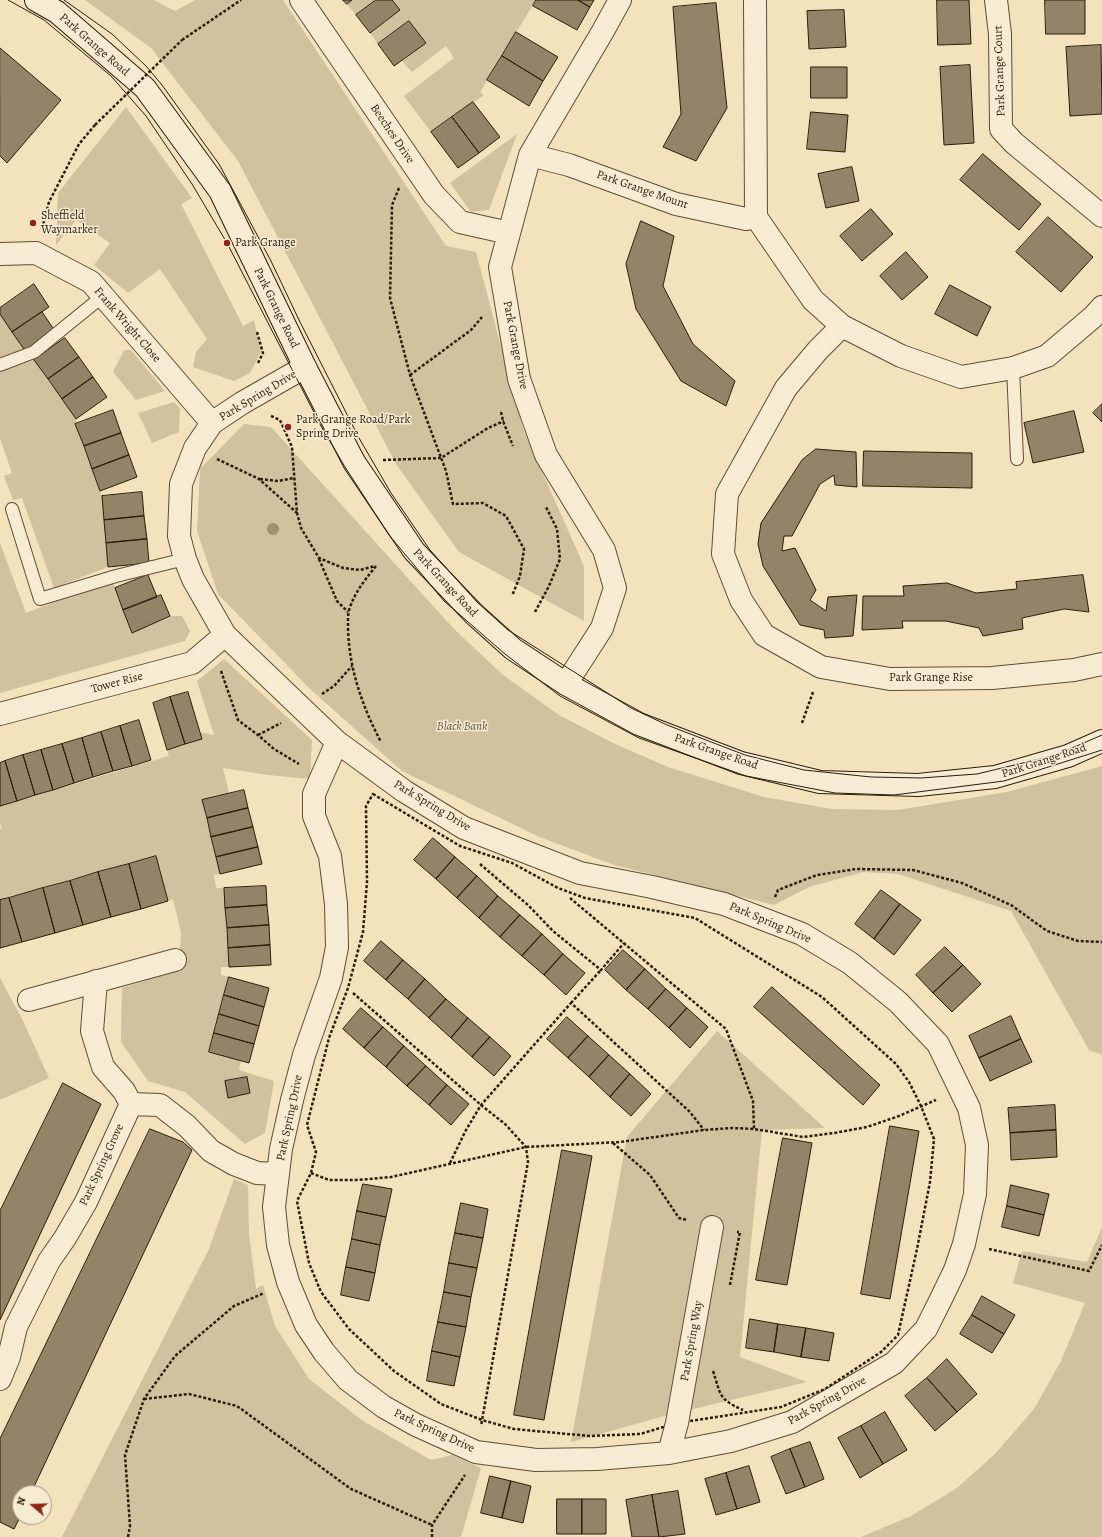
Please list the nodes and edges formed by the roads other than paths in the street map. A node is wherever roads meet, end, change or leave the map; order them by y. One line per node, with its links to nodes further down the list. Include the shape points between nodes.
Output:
1 (36, 0): 15 (street, Park Grange Road, via 57,12 145,88 220,191)
2 (300, 0): 9 (street, Beeches Drive, via 434,196 460,222)
3 (620, 0): 6 (street, Park Grange Drive)
4 (755, 0): 8 (street)
5 (996, 0): 7 (street, Park Grange Court, via 1000,34 1001,129 1014,143)
6 (530, 155): 8 (street, Park Grange Mount, via 569,165 676,204 746,219); 9 (street, Park Grange Drive)
7 (1102, 216)
8 (756, 217): 13 (street, via 813,300)
9 (509, 233): 23 (street, Park Grange Drive, via 500,267 520,380 546,454 604,550 615,588 602,628)
10 (0, 254): 11 (street, Frank Wright Close, via 36,253 91,282)
11 (103, 296): 14 (lane, via 34,352); 17 (street, Frank Wright Close)
12 (1102, 306): 16 (street, via 1093,317 1047,356)
13 (842, 326): 16 (street, via 901,356 961,377); 22 (street, Park Grange Rise, via 786,388 727,494 723,554 741,600 764,635 821,667 890,678 992,678 1074,670)
14 (0, 364)
15 (305, 367): 17 (street, Park Spring Drive); 23 (street, Park Grange Road, via 354,462 414,552 513,650)
16 (1013, 368): 18 (lane)
17 (212, 423): 20 (street, Park Spring Drive, via 195,448 181,484 179,536)
18 (1017, 459)
19 (12, 509): 20 (lane, via 40,599)
20 (184, 559): 21 (street, Park Spring Drive)
21 (219, 640): 24 (street, Tower Rise, via 192,662); 26 (street, Park Spring Drive, via 302,707)
22 (1102, 664)
23 (566, 684): 25 (street, Park Grange Road, via 639,724 741,763 820,782 918,785 996,777 1068,756)
24 (0, 714)
25 (1102, 741)
26 (337, 742): 31 (street, Park Spring Drive, via 314,794 314,816 330,856 336,904 339,983 304,1055 281,1149); 34 (street, Park Spring Drive, via 404,791 464,828 572,870 724,904 802,934 850,963 898,1002 938,1044 969,1108 977,1145 975,1194 964,1244 955,1270 926,1329 894,1363 792,1422 731,1441)
27 (175, 960): 28 (street)
28 (96, 982): 29 (street); 30 (street, via 92,1031 103,1067 124,1091)
29 (29, 1000)
30 (131, 1104): 31 (street, via 160,1105 187,1126 211,1151 257,1173); 33 (street, Park Spring Grove, via 86,1202 49,1261 16,1327 9,1357)
31 (278, 1174): 34 (street, Park Spring Drive, via 274,1207 278,1245 288,1282 306,1325 324,1352 348,1380 384,1407 416,1425 476,1452 536,1460 597,1459)
32 (712, 1227): 34 (street, Park Spring Way, via 677,1424)
33 (0, 1379)
34 (669, 1453)

